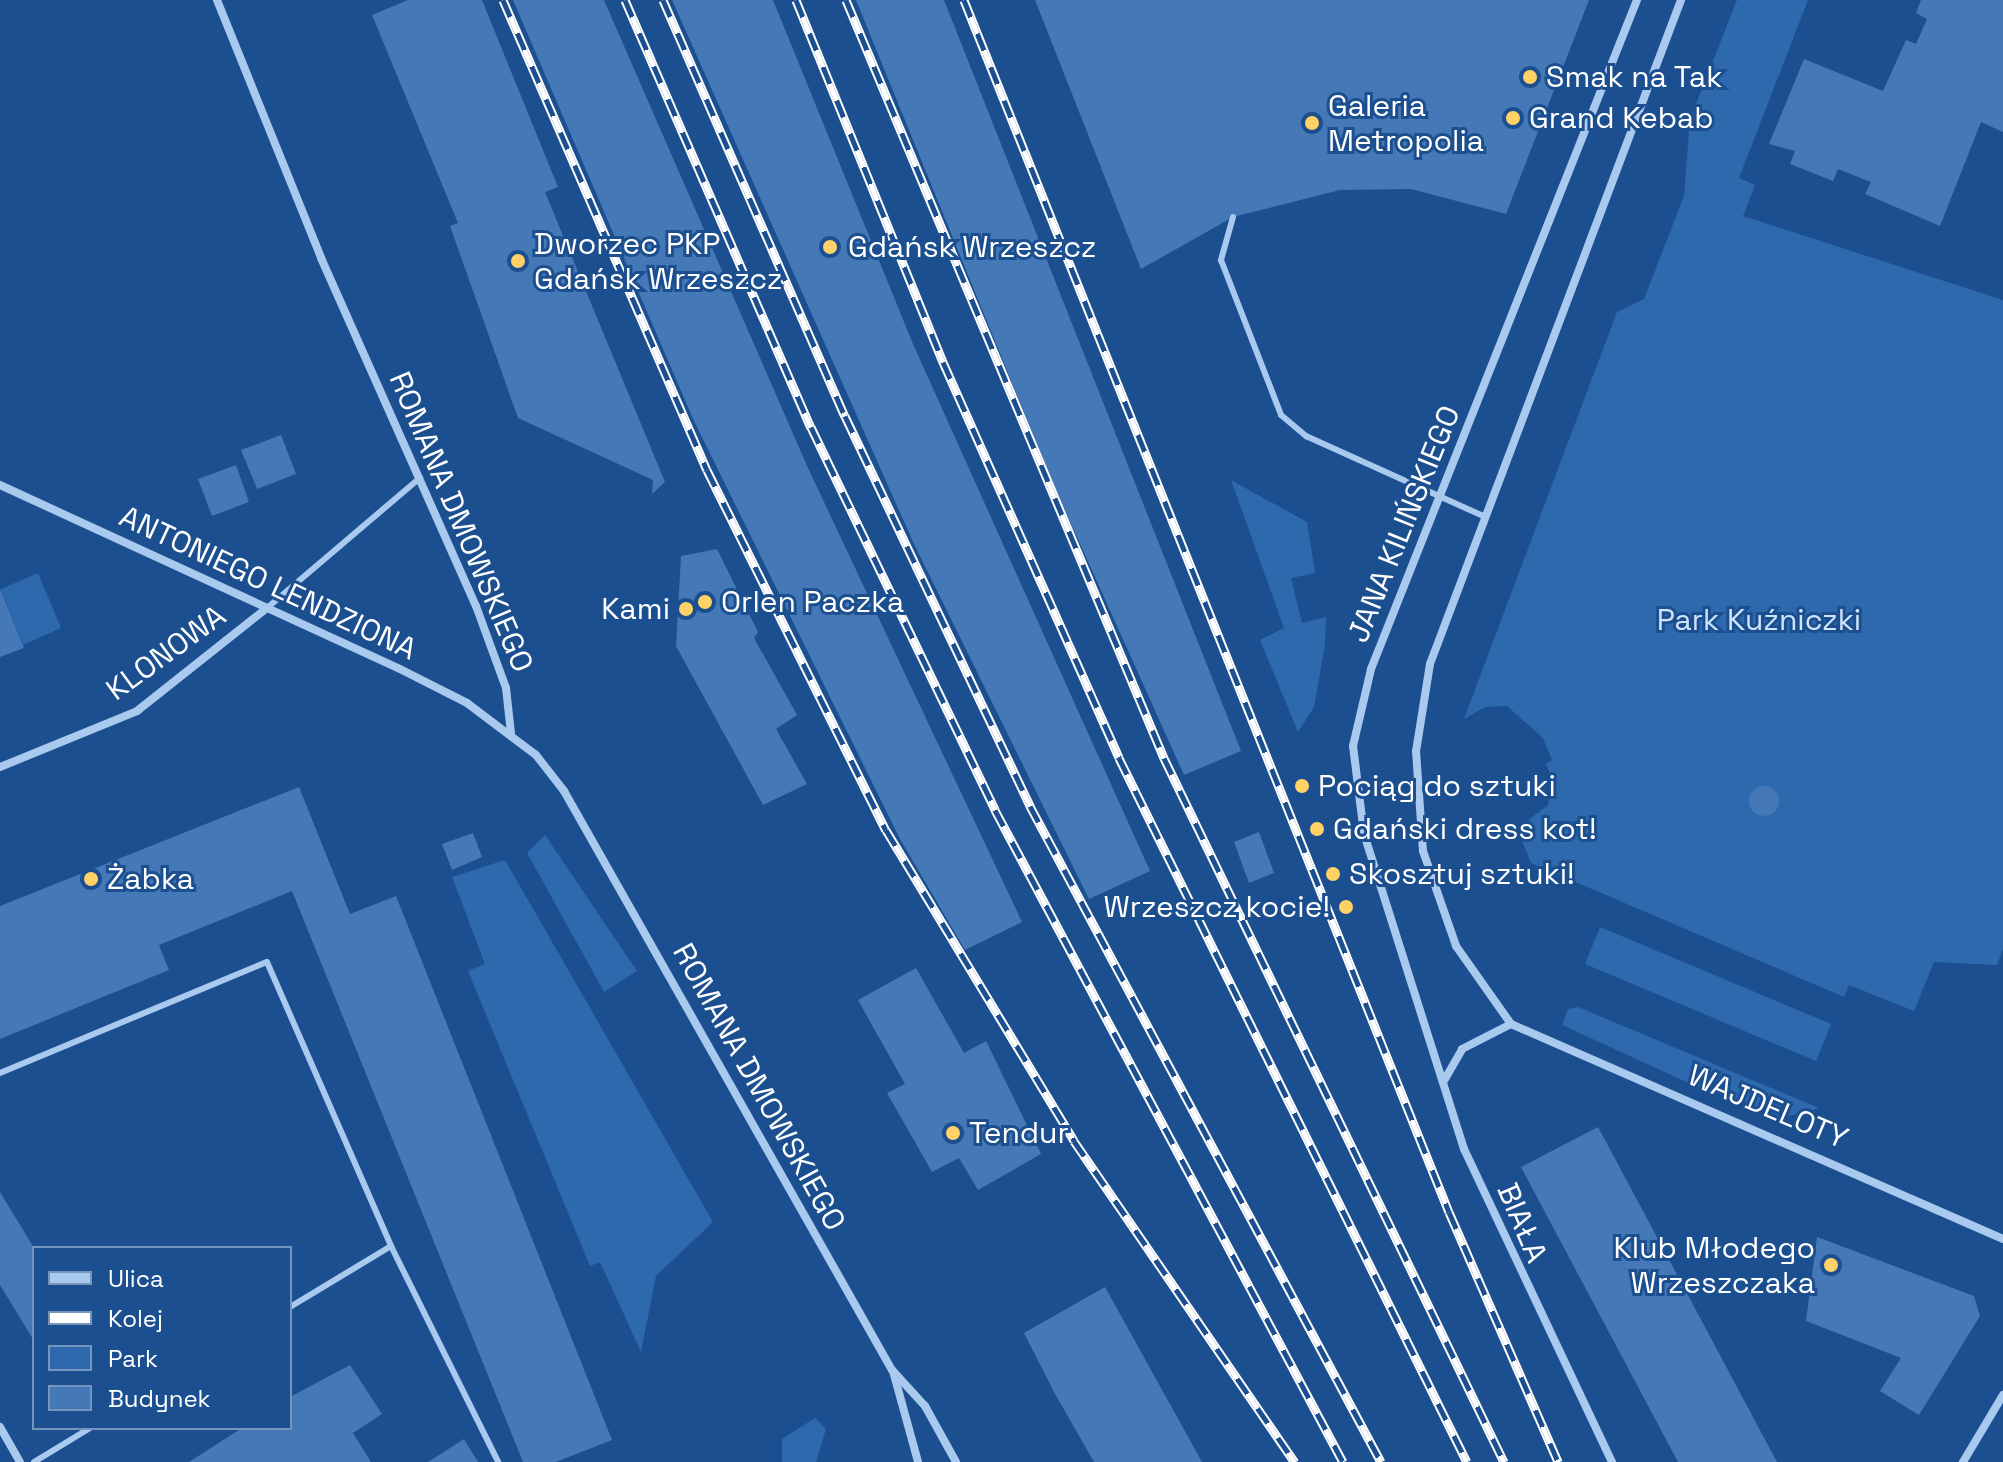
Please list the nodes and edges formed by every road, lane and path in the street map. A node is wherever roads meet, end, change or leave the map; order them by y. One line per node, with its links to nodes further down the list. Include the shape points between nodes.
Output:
1 (217, 0): 5 (street, ROMANA DMOWSKIEGO)
2 (1637, 0): 7 (street, JANA KILIŃSKIEGO)
3 (1681, 0): 8 (street)
4 (1233, 217): 7 (lane, via 1221,260 1281,415 1306,436)
5 (420, 478): 9 (lane); 10 (street, ROMANA DMOWSKIEGO, via 506,688)
6 (0, 485): 9 (street, ANTONIEGO LENDZIONA)
7 (1443, 498): 8 (lane); 14 (street, JANA KILIŃSKIEGO, via 1371,669 1353,746 1364,834)
8 (1483, 516): 12 (street, via 1418,711 1417,804 1423,851 1456,946)
9 (267, 608): 10 (street, ANTONIEGO LENDZIONA, via 400,669); 11 (street, KLONOWA, via 137,711)
10 (511, 733): 18 (street, ROMANA DMOWSKIEGO, via 564,791)
11 (0, 767)
12 (1511, 1024): 14 (street, via 1462,1049); 15 (street, WAJDELOTY)
13 (0, 1073): 16 (lane, via 267,962)
14 (1445, 1079): 27 (street, BIAŁA, via 1464,1149 1513,1264)
15 (2003, 1239)
16 (391, 1246): 17 (lane); 24 (lane)
17 (292, 1306)
18 (892, 1370): 25 (street, ROMANA DMOWSKIEGO); 26 (street, ROMANA DMOWSKIEGO, via 925,1406)
19 (2003, 1395): 28 (street)
20 (0, 1427): 22 (street)
21 (87, 1430): 23 (lane)
22 (20, 1462)
23 (34, 1462)
24 (498, 1462)
25 (918, 1462)
26 (956, 1462)
27 (1612, 1462)
28 (1963, 1462)

